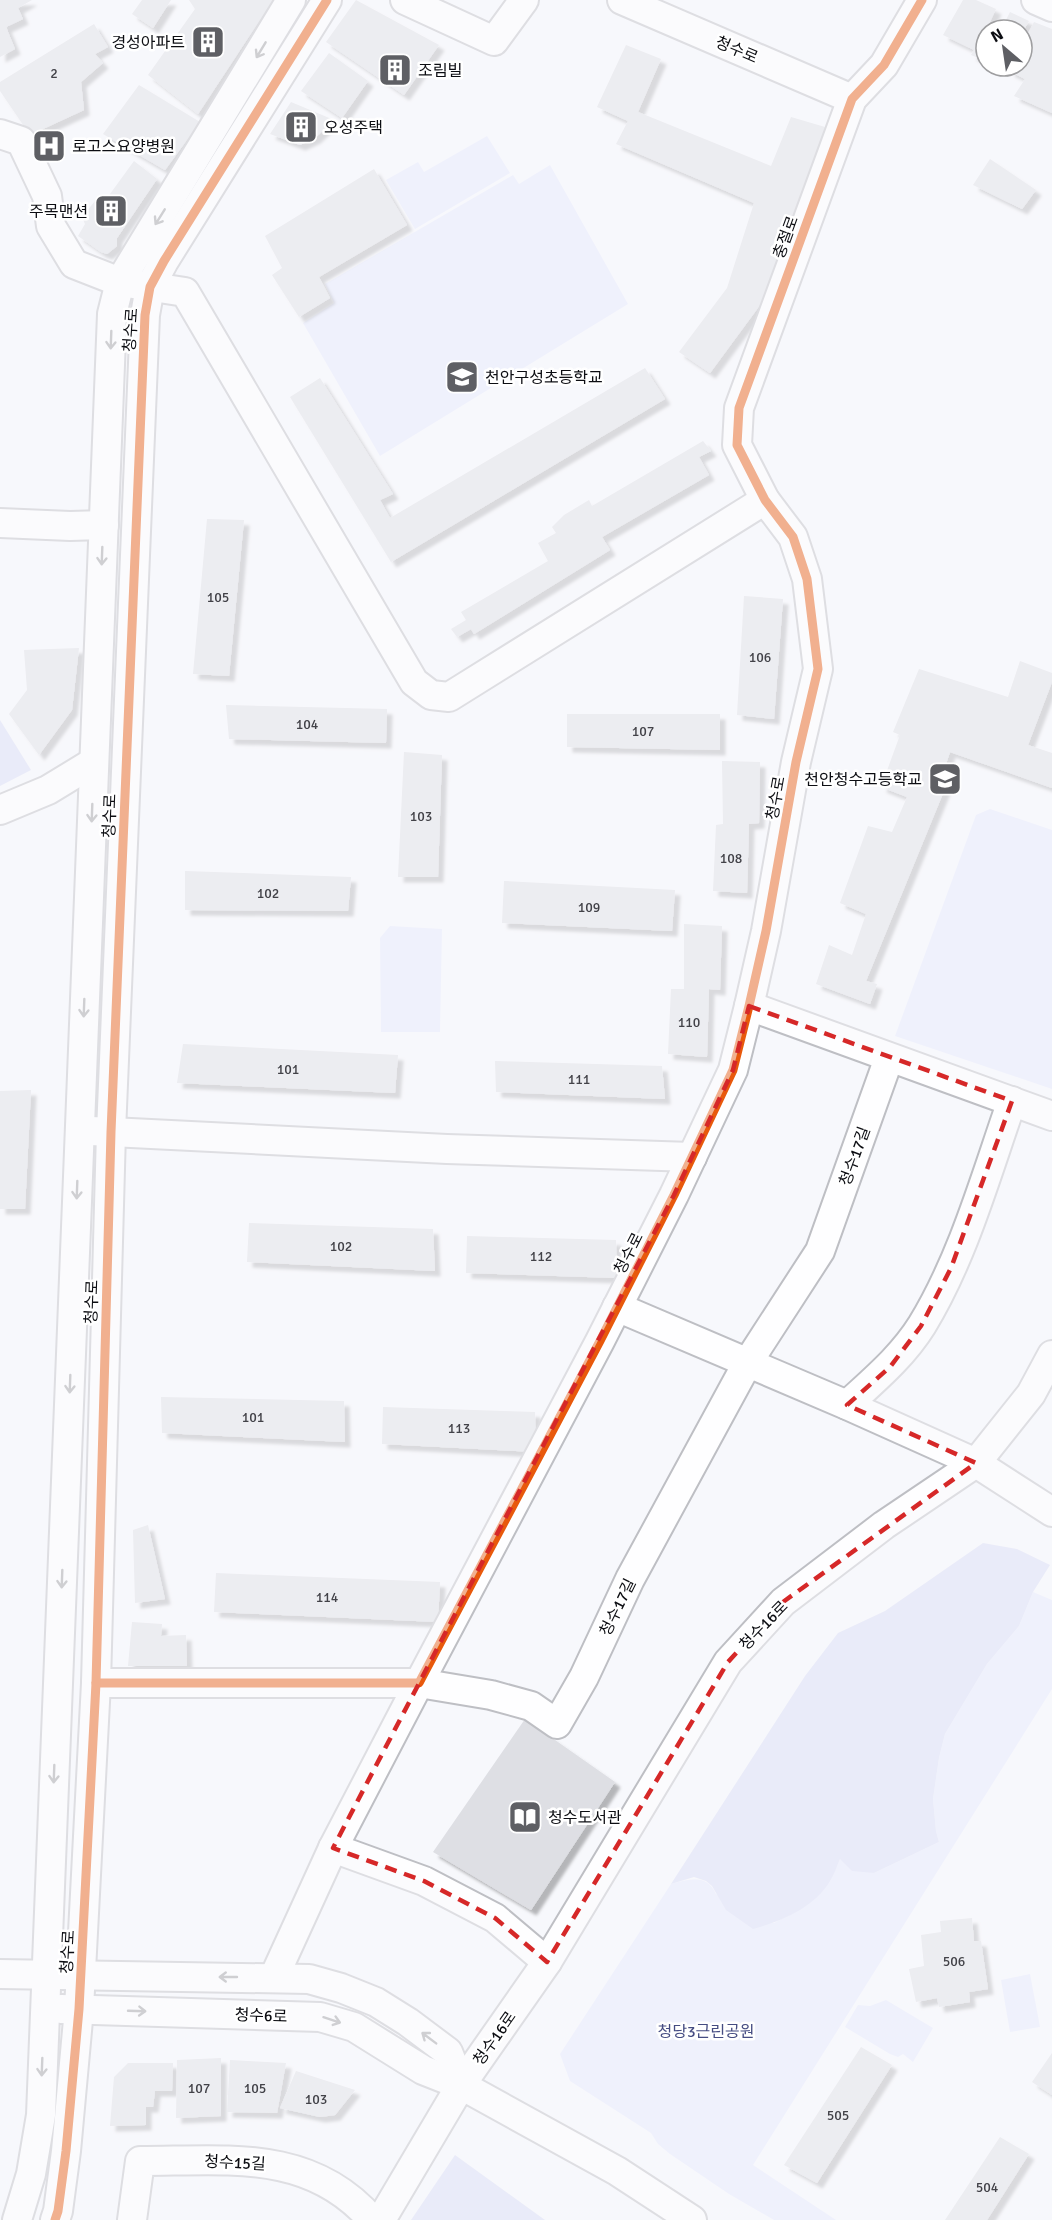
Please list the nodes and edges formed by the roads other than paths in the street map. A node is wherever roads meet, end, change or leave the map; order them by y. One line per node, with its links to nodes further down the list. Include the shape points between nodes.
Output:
1 (291, 0): 11 (street, 청수로, one-way to 11)
2 (327, 0): 12 (street, 청수로)
3 (405, 0): 4 (street, via 494,41)
4 (524, 0)
5 (622, 0): 9 (street, 청수로)
6 (922, 0): 9 (street, 충절로, via 884,65)
7 (1036, 0): 8 (street)
8 (1052, 7)
9 (852, 99): 13 (street, 충절로, via 739,408 737,445)
10 (0, 134): 11 (street, via 21,141 47,196 51,226 74,264)
11 (120, 282): 12 (street); 15 (street, 청수로, one-way to 15, via 112,314)
12 (150, 287): 13 (street, 청수로, via 185,292 414,682 431,695 449,697); 23 (street, 청수로, via 145,315)
13 (765, 500): 18 (street, 청수로, via 793,537 807,579 818,669)
14 (0, 524): 15 (street)
15 (104, 525): 16 (street, 청수로, one-way to 16)
16 (94, 762): 17 (street, via 48,790); 22 (street, 청수로, one-way to 22)
17 (0, 810)
18 (749, 1006): 19 (street); 24 (street, 청수로, via 733,1070)
19 (889, 1058): 20 (street); 27 (street, 청수17길, via 820,1251)
20 (1012, 1101): 21 (street); 28 (street, via 951,1268 921,1326 890,1367)
21 (1052, 1116)
22 (80, 1131): 23 (street); 36 (street, 청수로, one-way to 36)
23 (111, 1132): 24 (street); 31 (street, 청수로)
24 (692, 1157): 25 (street, 청수로)
25 (617, 1307): 27 (street); 32 (street, 청수로)
26 (1052, 1354): 29 (street, 청수16로, via 1031,1394)
27 (748, 1362): 28 (street); 32 (street, 청수17길, via 630,1579 557,1724 531,1706)
28 (847, 1405): 29 (street)
29 (976, 1463): 30 (street); 34 (street, 청수16로, via 884,1525 783,1602 728,1662)
30 (1052, 1512)
31 (96, 1683): 32 (street); 37 (street, 청수로)
32 (419, 1683): 33 (street)
33 (333, 1848): 34 (street, via 424,1881 495,1918); 38 (street)
34 (547, 1962): 41 (street, 청수16로)
35 (2, 1975): 36 (street); 39 (street, via 31,1988)
36 (46, 1976): 37 (street); 39 (street, 청수로)
37 (80, 1976): 38 (street, one-way to 37); 40 (street, 청수로)
38 (274, 1977): 41 (street, one-way to 38, via 448,2052 376,2002 309,1979)
39 (45, 2009): 40 (street, 청수6로); 42 (street, 청수로, one-way to 42, via 41,2115 31,2174)
40 (79, 2009): 41 (street, 청수6로, one-way to 41, via 320,2017 354,2027 423,2070); 43 (street, 청수로, via 66,2151)
41 (462, 2085): 46 (street); 47 (street, 청수6로, via 617,2171)
42 (17, 2220)
43 (54, 2220)
44 (132, 2220): 45 (street, 청수15길, via 140,2161 252,2161 294,2168 325,2181)
45 (372, 2220)
46 (381, 2220)
47 (692, 2220)

